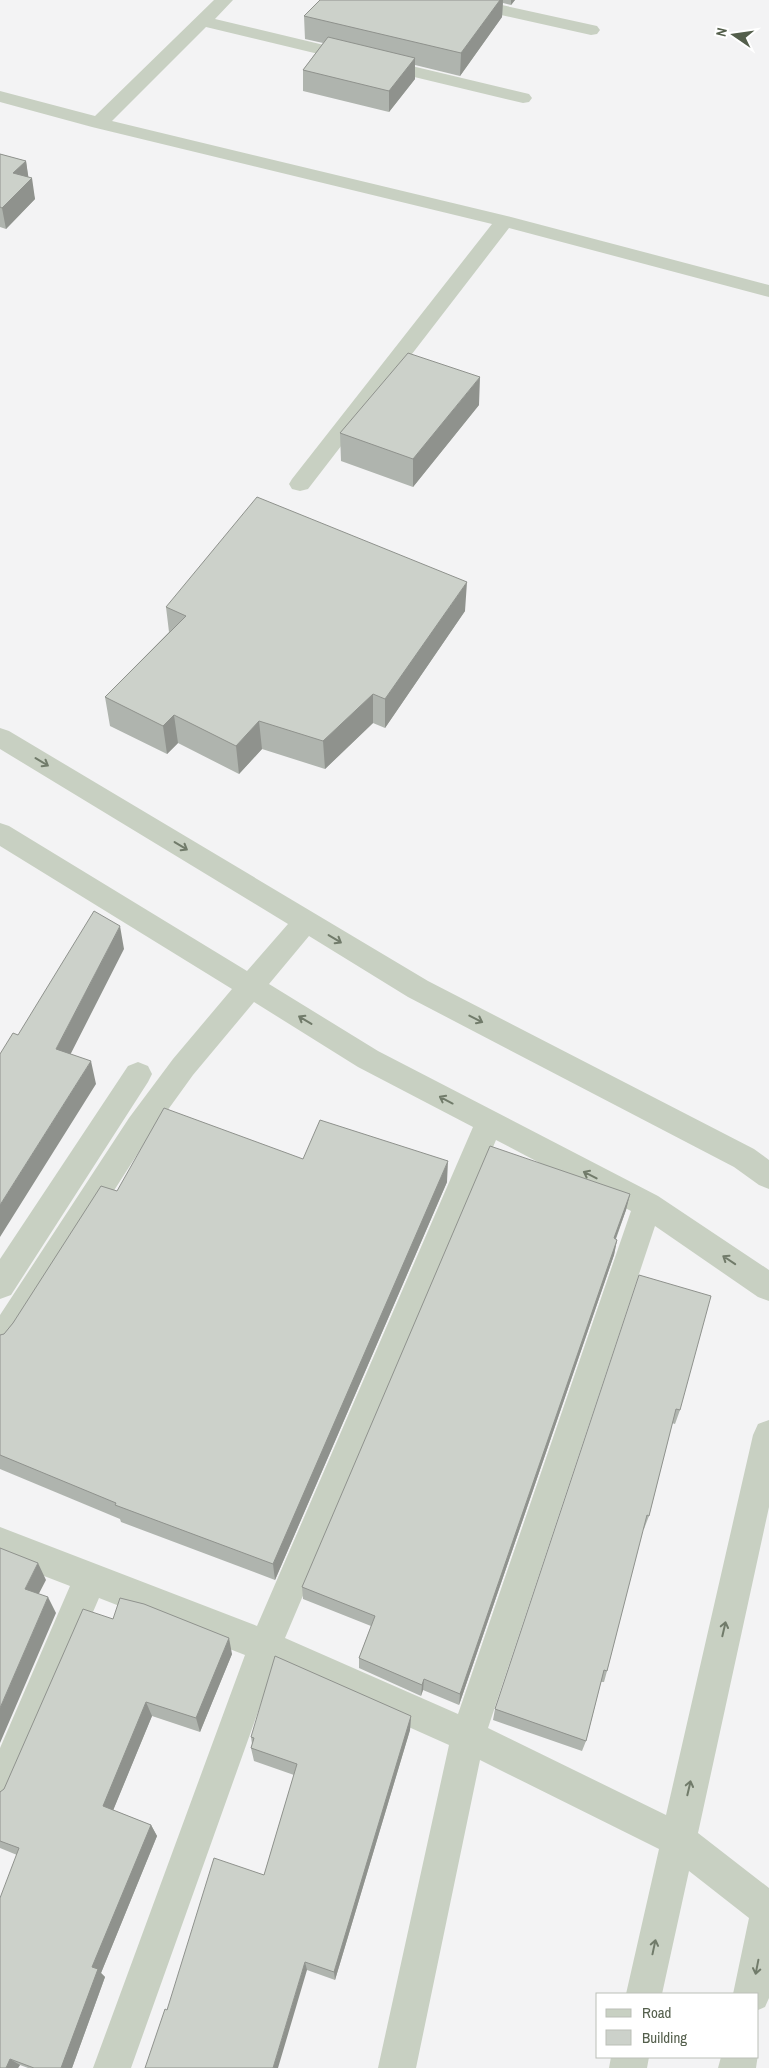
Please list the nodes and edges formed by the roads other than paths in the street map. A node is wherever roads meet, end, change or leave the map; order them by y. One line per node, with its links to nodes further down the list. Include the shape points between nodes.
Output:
1 (224, 0): 3 (street)
2 (456, 0): 4 (street)
3 (202, 21): 6 (street); 7 (street)
4 (591, 30)
5 (0, 96): 7 (street)
6 (523, 98)
7 (99, 123): 8 (street)
8 (504, 221): 9 (street); 10 (street)
9 (769, 291)
10 (300, 484)
11 (0, 737): 13 (street, one-way to 13)
12 (0, 833): 14 (street)
13 (306, 921): 14 (street); 17 (street, one-way to 17, via 418,989 744,1158)
14 (251, 987): 16 (street, one-way to 14, via 368,1059); 21 (street, via 183,1068 140,1127)
15 (138, 1074): 19 (street)
16 (489, 1123): 18 (street, one-way to 16); 25 (street)
17 (769, 1176)
18 (648, 1205): 20 (street, one-way to 18); 26 (street)
19 (0, 1285)
20 (769, 1288)
21 (0, 1341)
22 (769, 1435): 28 (street, one-way to 22)
23 (0, 1543): 24 (street)
24 (91, 1578): 25 (street); 27 (street)
25 (265, 1646): 26 (street); 32 (street)
26 (468, 1736): 28 (street); 33 (street)
27 (0, 1789)
28 (678, 1839): 29 (street); 30 (street, one-way to 28)
29 (769, 1909): 31 (street, one-way to 31)
30 (644, 1993)
31 (752, 1993)
32 (112, 2068)
33 (397, 2068)

